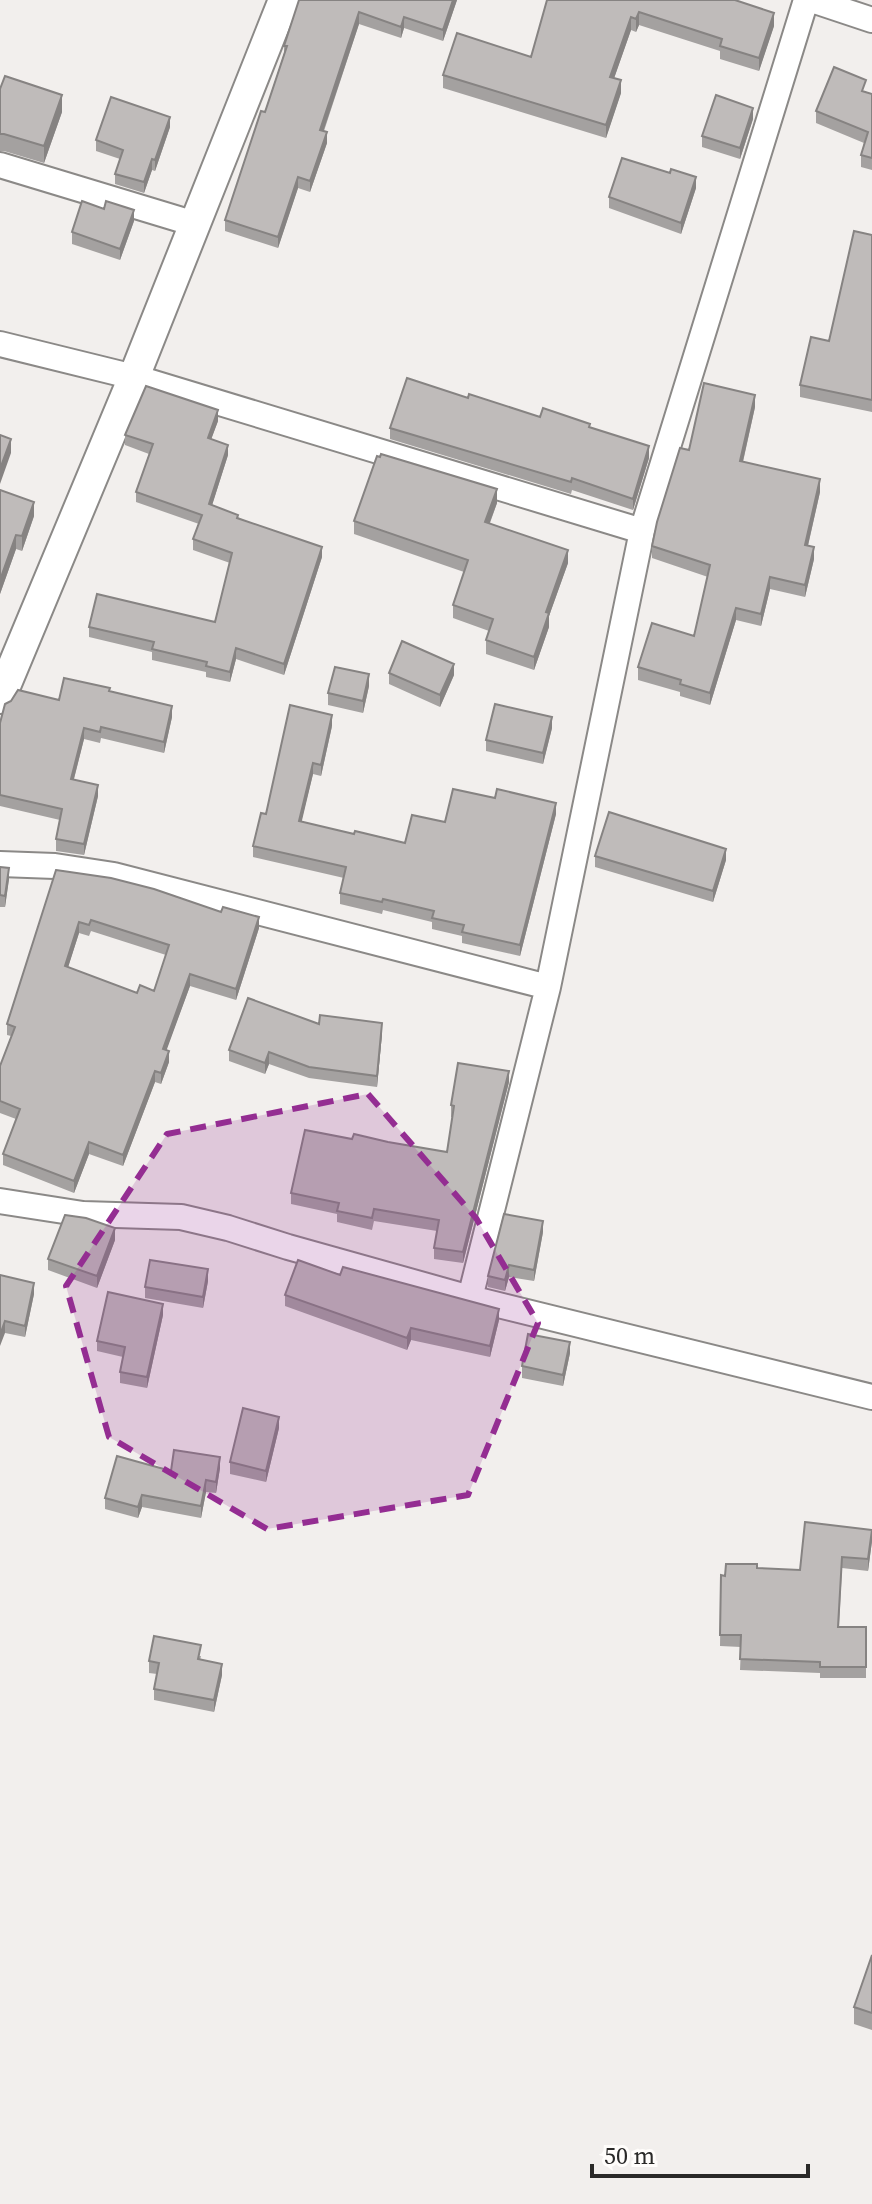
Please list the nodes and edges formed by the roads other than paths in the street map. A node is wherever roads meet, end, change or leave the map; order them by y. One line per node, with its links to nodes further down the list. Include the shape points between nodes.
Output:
1 (284, 0): 5 (street)
2 (809, 0): 3 (street); 8 (street)
3 (872, 20)
4 (0, 165): 5 (street)
5 (195, 224): 7 (street)
6 (0, 344): 7 (street)
7 (134, 377): 8 (street); 9 (street)
8 (642, 531): 11 (street)
9 (3, 682)
10 (0, 864): 11 (street, via 104,873)
11 (548, 987): 13 (street)
12 (0, 1201): 13 (street, via 83,1214 181,1217)
13 (470, 1298): 14 (street)
14 (872, 1397)

